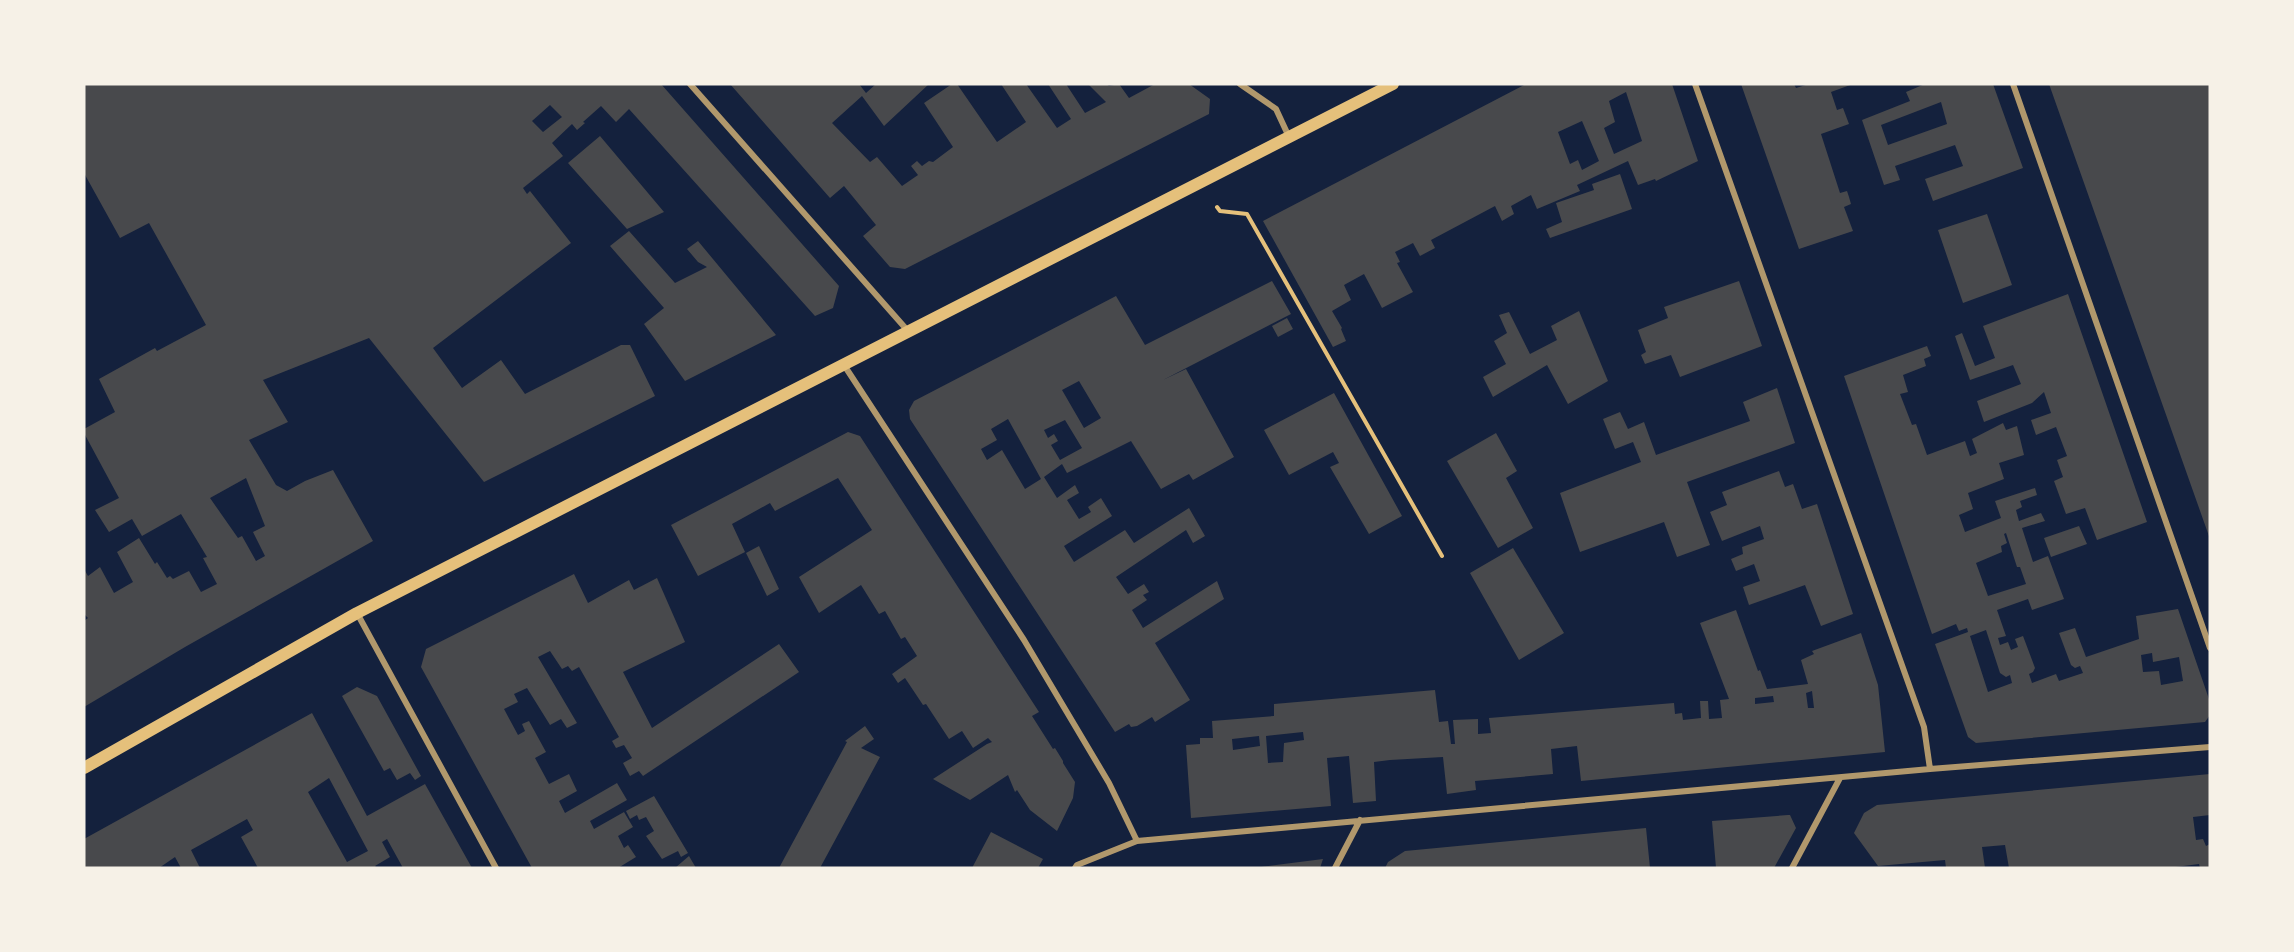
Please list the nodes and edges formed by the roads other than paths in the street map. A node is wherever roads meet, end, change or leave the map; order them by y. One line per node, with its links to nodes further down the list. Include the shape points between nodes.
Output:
1 (690, 84): 7 (street)
2 (1240, 84): 6 (street, via 1276,110)
3 (1393, 84): 6 (main road)
4 (1695, 84): 13 (street, via 1924,727)
5 (2013, 84): 10 (street)
6 (1289, 137): 7 (main road)
7 (908, 331): 8 (main road)
8 (844, 365): 9 (main road); 16 (street, via 1024,640 1109,783)
9 (357, 613): 12 (main road); 17 (street)
10 (2210, 648)
11 (2210, 747): 13 (street)
12 (84, 768)
13 (1930, 770): 14 (street)
14 (1840, 778): 15 (street); 20 (street)
15 (1360, 820): 16 (street); 19 (street)
16 (1137, 841): 18 (street)
17 (496, 868)
18 (1075, 868)
19 (1335, 868)
20 (1792, 868)

